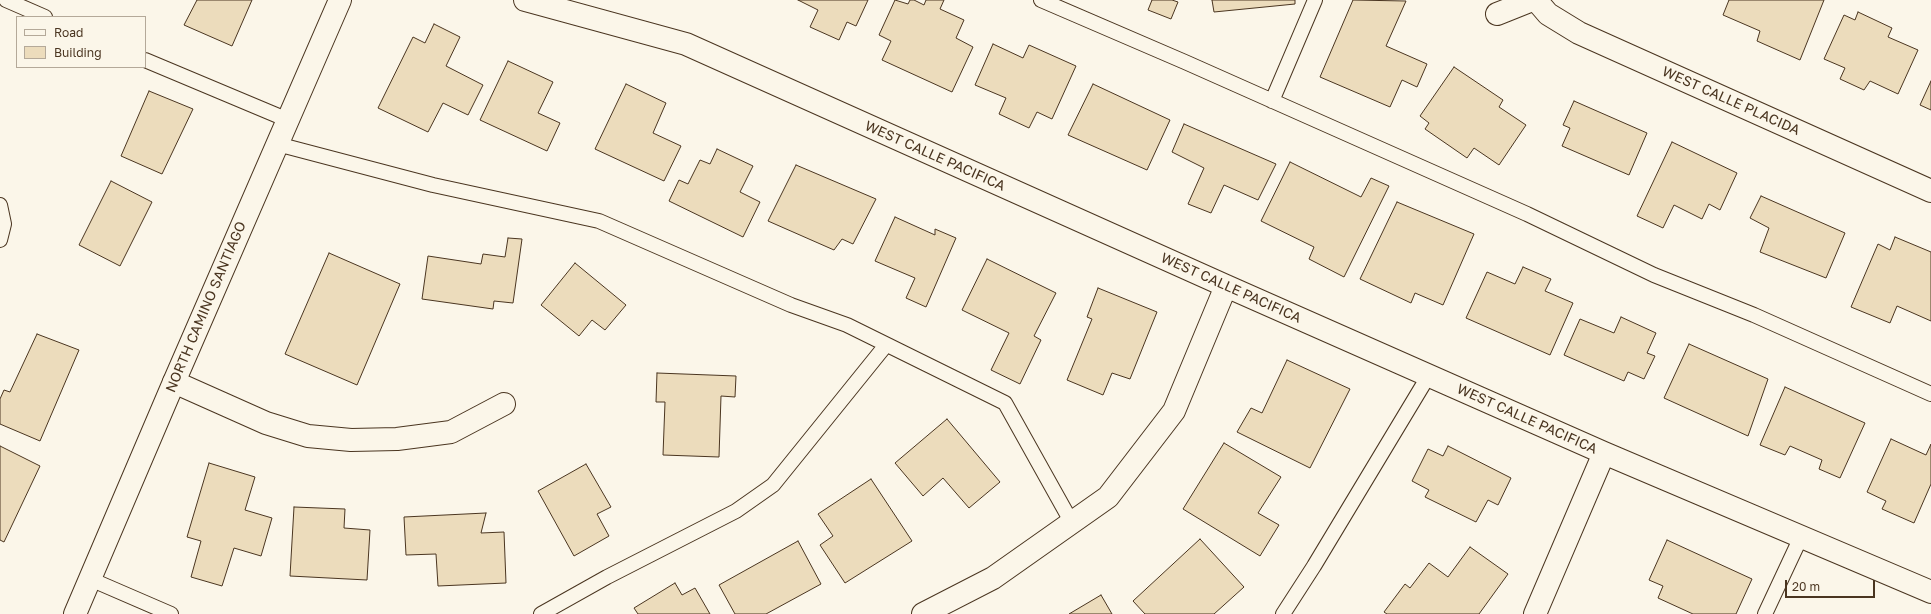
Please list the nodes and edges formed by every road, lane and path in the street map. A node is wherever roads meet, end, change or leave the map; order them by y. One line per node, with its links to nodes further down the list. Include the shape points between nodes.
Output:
1 (6, 0): 8 (lane)
2 (340, 0): 11 (street, NORTH CAMINO SANTIAGO)
3 (525, 0): 16 (street, WEST CALLE PACIFICA, via 686,44)
4 (1041, 0): 10 (lane)
5 (1315, 0): 10 (lane)
6 (1535, 1): 7 (street); 13 (street, WEST CALLE PLACIDA, via 1548,14 1579,33)
7 (1497, 14)
8 (43, 16)
9 (146, 60): 11 (lane)
10 (1272, 101): 20 (lane, via 1527,214 1654,275 1754,315)
11 (288, 120): 12 (street, NORTH CAMINO SANTIAGO)
12 (277, 144): 17 (lane, via 433,185 599,221 791,305 847,325); 19 (street, NORTH CAMINO SANTIAGO)
13 (1931, 191)
14 (0, 205): 15 (lane, via 4,224)
15 (0, 240)
16 (1226, 286): 18 (street, WEST CALLE PACIFICA); 23 (street, via 1174,411 1108,497)
17 (886, 345): 23 (lane, via 1004,403); 29 (lane, via 774,485 736,511)
18 (1429, 376): 22 (street, WEST CALLE PACIFICA); 31 (lane)
19 (174, 382): 21 (street, via 266,423 308,436 351,440 397,439 450,432); 25 (street, NORTH CAMINO SANTIAGO)
20 (1931, 394)
21 (504, 404)
22 (1604, 453): 24 (street, WEST CALLE PACIFICA); 32 (street)
23 (1072, 523): 30 (street, via 993,578)
24 (1801, 538): 26 (street, WEST CALLE PACIFICA); 33 (lane)
25 (90, 579): 27 (street, NORTH CAMINO SANTIAGO); 28 (lane)
26 (1931, 592)
27 (75, 614)
28 (171, 614)
29 (541, 614)
30 (923, 614)
31 (1283, 614)
32 (1535, 614)
33 (1765, 614)

